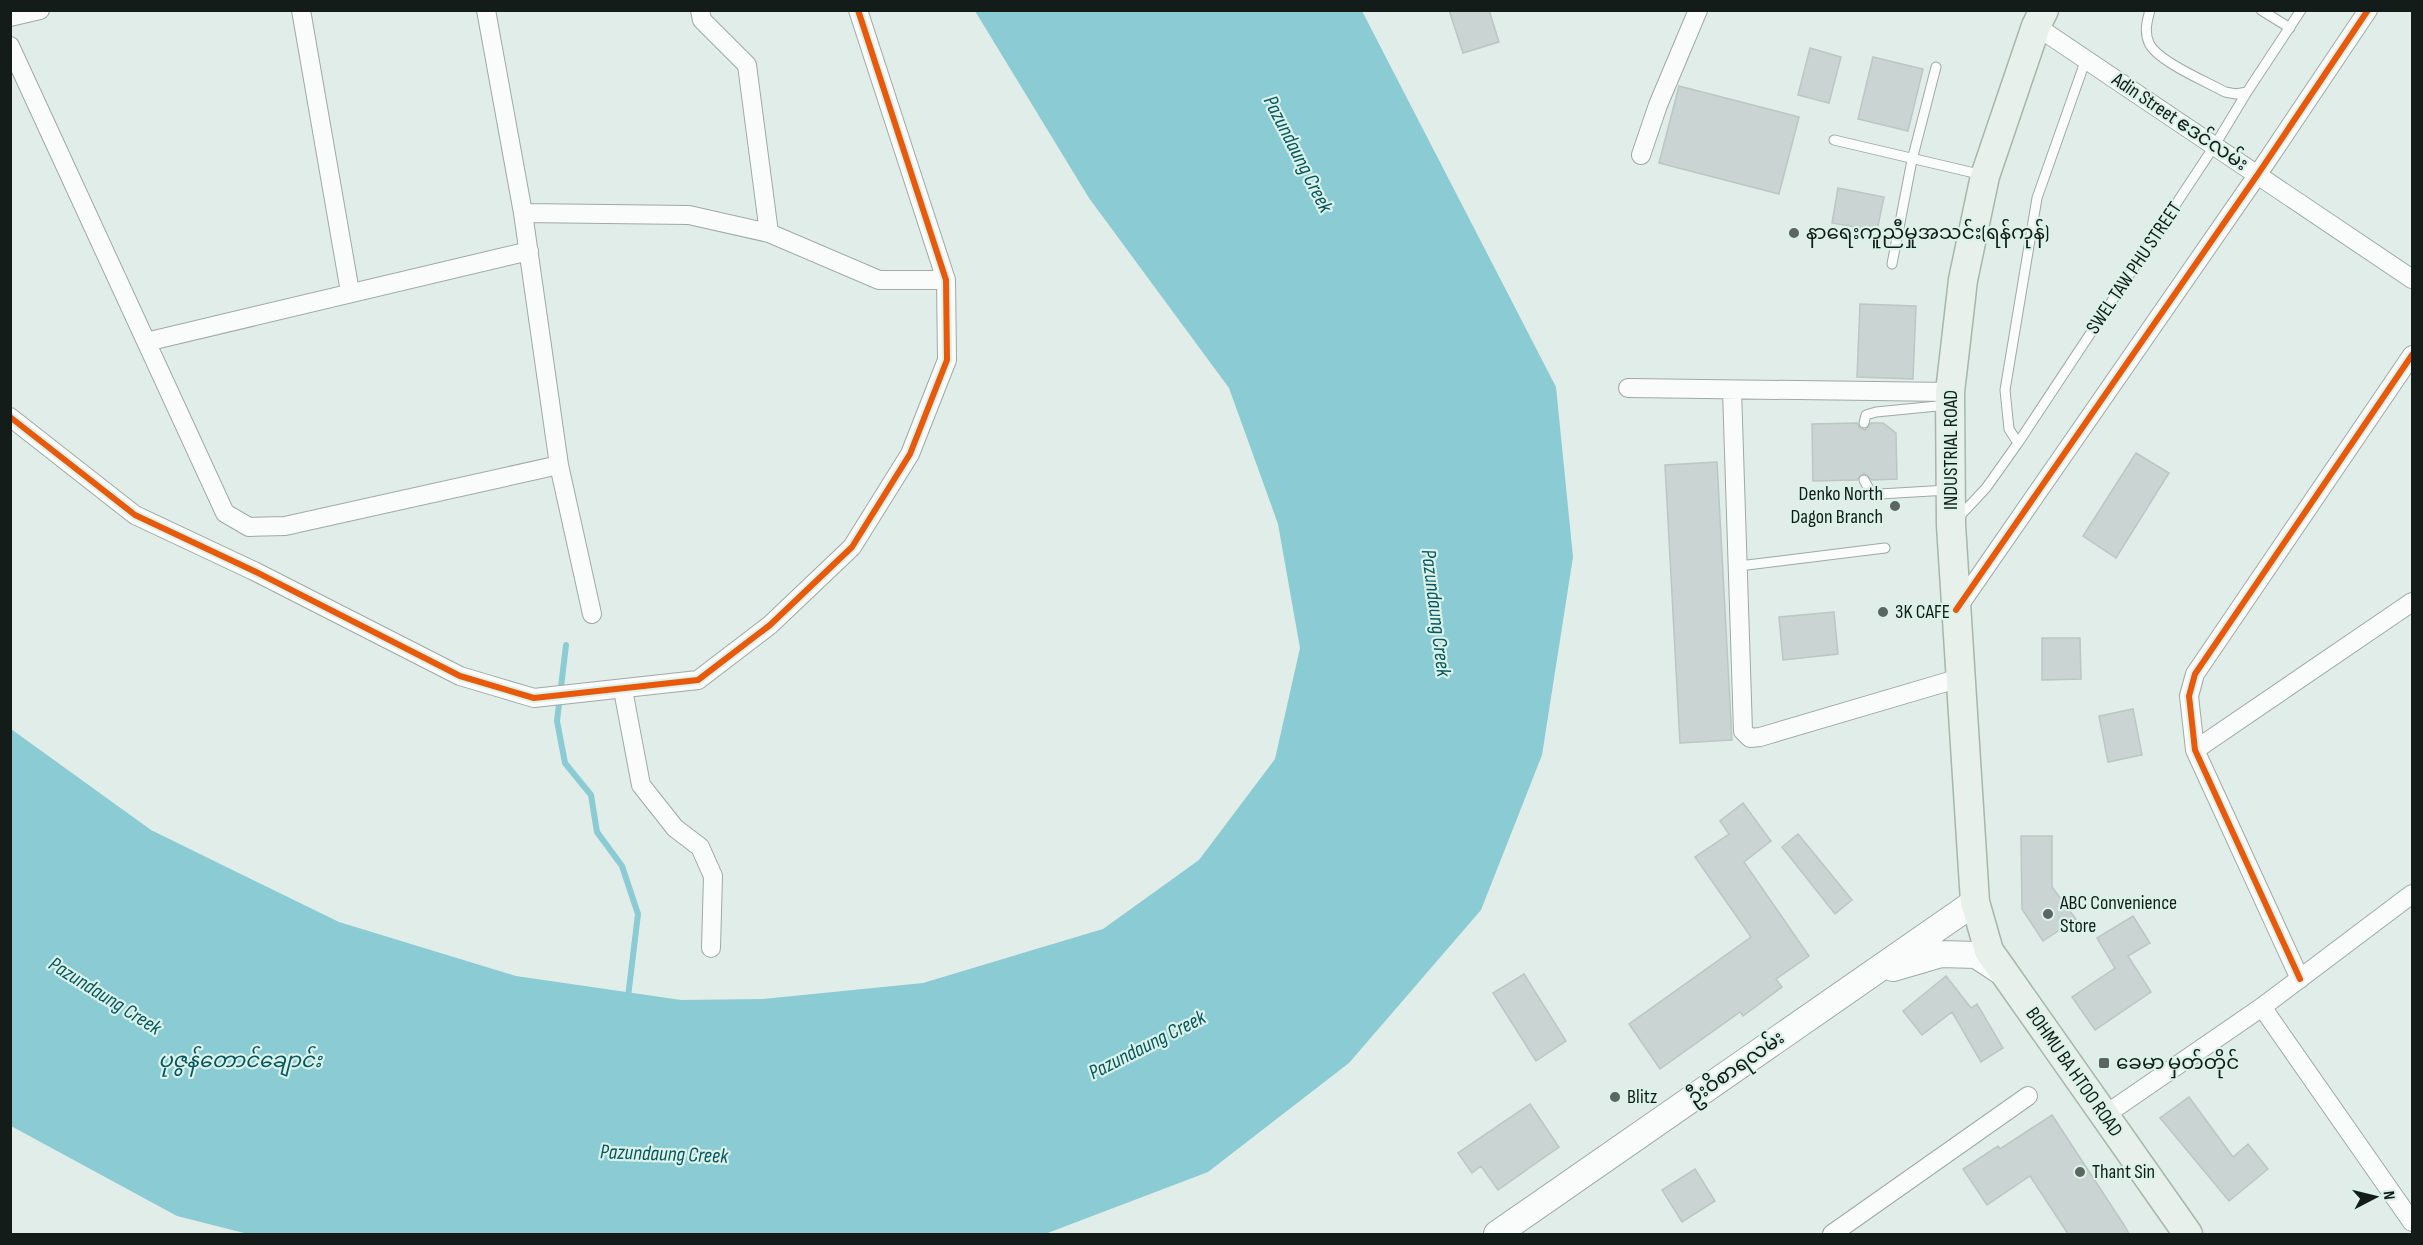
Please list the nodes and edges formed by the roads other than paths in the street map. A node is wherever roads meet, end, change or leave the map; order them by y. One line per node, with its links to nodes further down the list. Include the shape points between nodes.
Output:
1 (40, 10): 11 (street)
2 (301, 10): 30 (street)
3 (486, 10): 24 (street)
4 (700, 10): 25 (street, via 702,20 747,65)
5 (858, 10): 29 (street)
6 (1698, 10): 20 (street)
7 (2150, 10): 17 (lane, via 2145,27 2149,44 2161,56 2225,92)
8 (2261, 10): 13 (lane)
9 (2301, 10): 13 (lane, SWEL TAW PHU STREET)
10 (2368, 10): 22 (street)
11 (10, 17)
12 (2040, 18): 15 (street, Adin Street ဧဒင်လမ်း); 23 (main road, INDUSTRIAL ROAD)
13 (2290, 28): 17 (lane, SWEL TAW PHU STREET)
14 (10, 46): 31 (street)
15 (2086, 59): 19 (street, Adin Street ဧဒင်လမ်း); 38 (lane, via 2037,198 2005,390 2009,429)
16 (1936, 67): 21 (lane)
17 (2247, 92): 19 (lane, SWEL TAW PHU STREET)
18 (1834, 140): 21 (lane)
19 (2215, 145): 22 (street, Adin Street ဧဒင်လမ်း); 38 (lane, SWEL TAW PHU STREET)
20 (1641, 155)
21 (1912, 160): 23 (lane); 27 (lane)
22 (2258, 174): 28 (street, Adin Street ဧဒင်လမ်း); 46 (street)
23 (1985, 176): 35 (main road, INDUSTRIAL ROAD, via 1963,280)
24 (523, 213): 25 (street, via 689,215); 26 (street)
25 (769, 233): 29 (street, via 879,280)
26 (529, 251): 30 (street); 39 (street)
27 (1892, 264)
28 (2412, 279)
29 (946, 280): 49 (street, via 947,360 910,453 852,547 770,625 698,680)
30 (350, 292): 31 (street)
31 (146, 342): 39 (street, via 225,513 249,527 285,526)
32 (2412, 355): 50 (street, via 2194,674 2189,696)
33 (1628, 388): 34 (street)
34 (1732, 390): 35 (street); 44 (street)
35 (1950, 399): 37 (lane, via 1876,412 1866,415); 41 (main road, INDUSTRIAL ROAD)
36 (10, 417): 49 (street, via 135,514 460,676 534,698)
37 (1864, 423)
38 (2018, 443): 42 (lane, SWEL TAW PHU STREET, via 1986,488)
39 (559, 465): 47 (street)
40 (1864, 480): 41 (lane, via 1870,491 1880,494)
41 (1950, 490): 42 (main road, INDUSTRIAL ROAD)
42 (1951, 525): 46 (main road, INDUSTRIAL ROAD)
43 (1885, 548): 44 (lane)
44 (1739, 566): 48 (street, via 1743,731 1750,738)
45 (2412, 602): 50 (street)
46 (1956, 610): 48 (main road, INDUSTRIAL ROAD)
47 (592, 614)
48 (1960, 678): 52 (main road, INDUSTRIAL ROAD)
49 (623, 690): 53 (street, via 641,785 675,828 700,847 713,876)
50 (2195, 750): 56 (street)
51 (2412, 894): 56 (street)
52 (1975, 902): 54 (main road, BOHMU BA HTOO ROAD, via 1989,951); 55 (main road, ဦးဝိစာရလမ်း)
53 (711, 948)
54 (2006, 975): 55 (main road, via 1976,955 1941,954); 59 (main road, BOHMU BA HTOO ROAD)
55 (1865, 979): 61 (main road, ဦးဝိစာရလမ်း)
56 (2300, 979): 57 (street)
57 (2262, 1007): 59 (street); 60 (street)
58 (2028, 1096): 62 (street)
59 (2105, 1115): 63 (main road, BOHMU BA HTOO ROAD)
60 (2412, 1222)
61 (1497, 1234)
62 (1832, 1234)
63 (2188, 1234)

